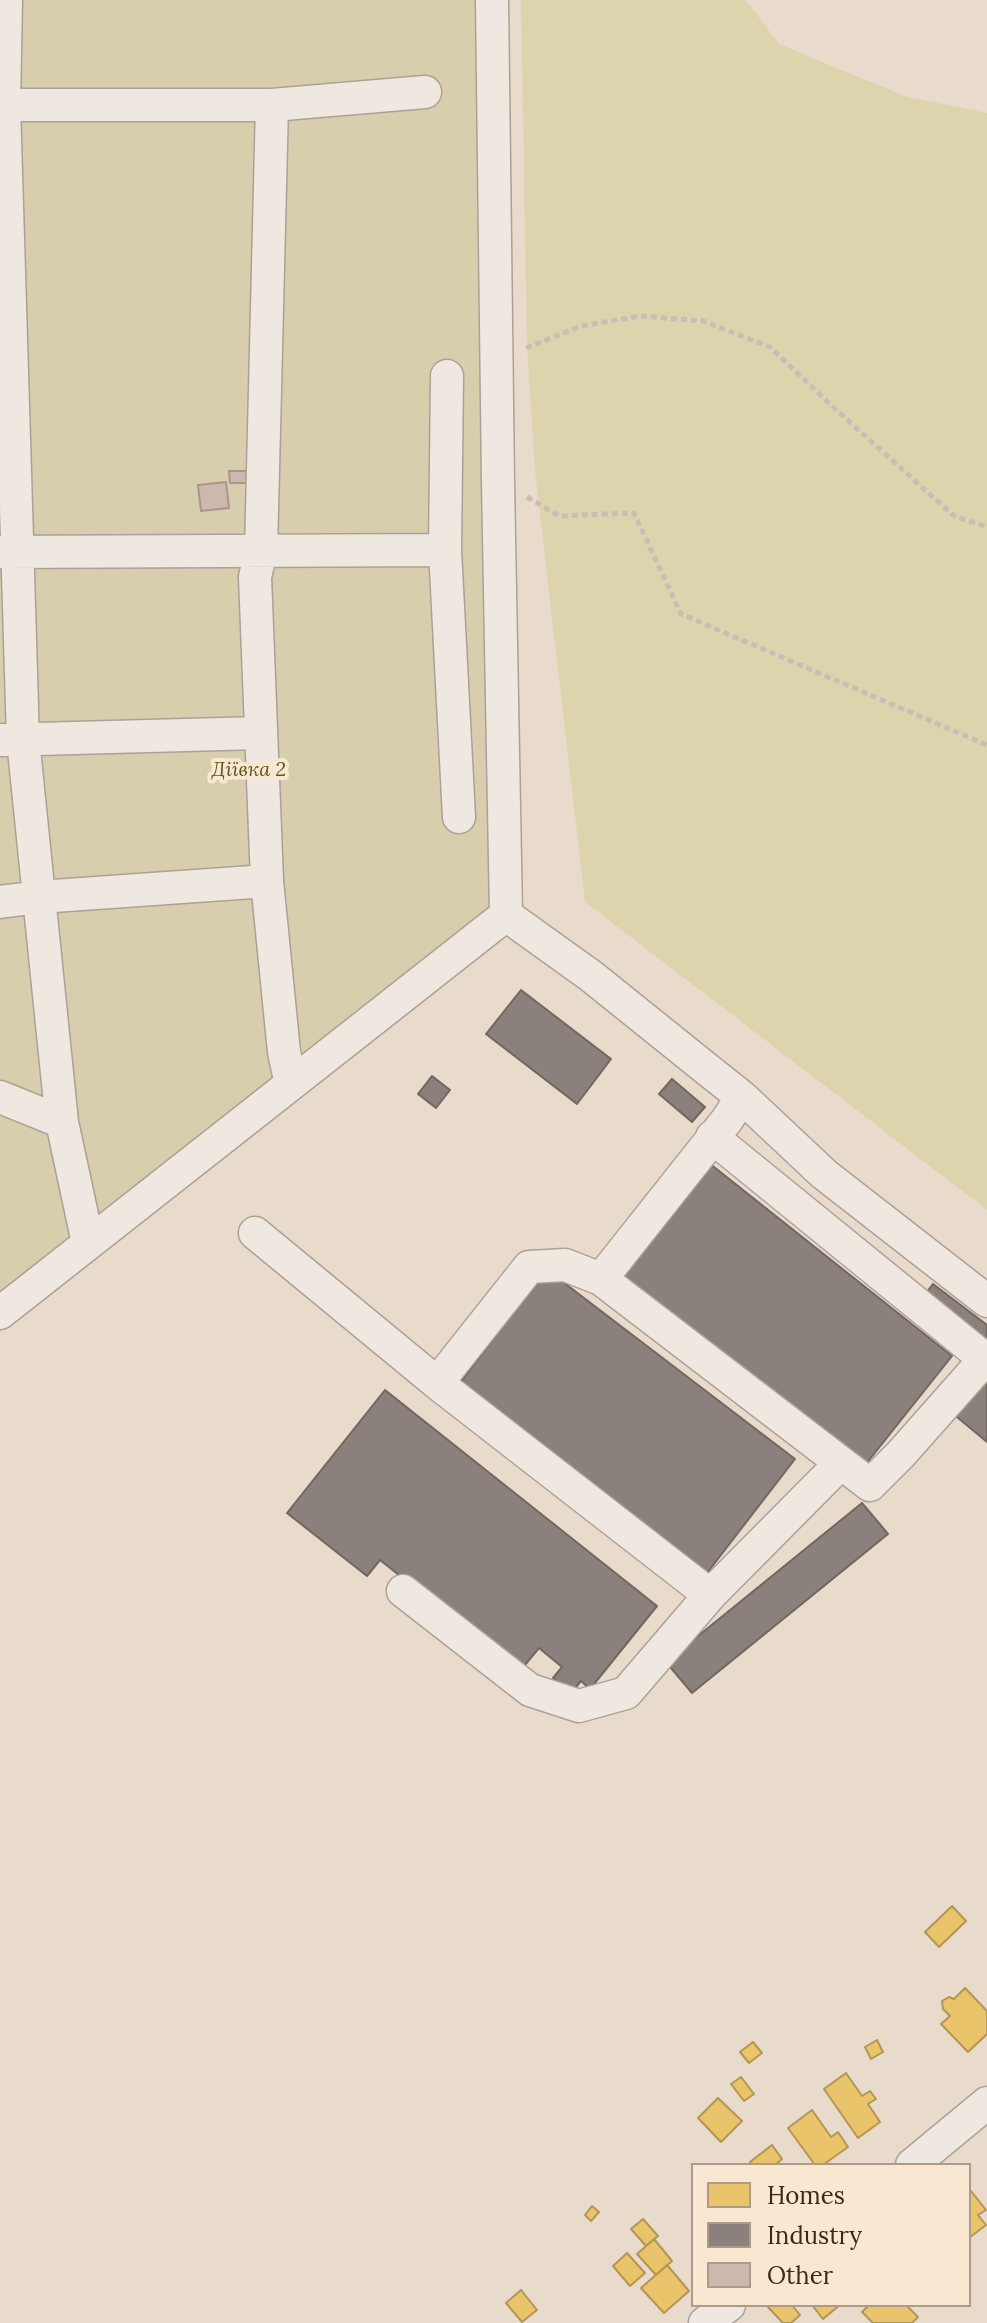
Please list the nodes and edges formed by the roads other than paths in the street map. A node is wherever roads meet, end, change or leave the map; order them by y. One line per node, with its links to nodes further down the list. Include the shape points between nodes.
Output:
1 (6, 0): 4 (street)
2 (492, 0): 16 (street)
3 (425, 92): 5 (street)
4 (2, 105): 5 (street); 9 (street)
5 (272, 105): 8 (street)
6 (447, 376): 7 (street)
7 (445, 550): 8 (street); 12 (street)
8 (261, 551): 9 (street); 10 (street, via 255,577)
9 (9, 552): 11 (street)
10 (260, 733): 11 (street); 13 (street)
11 (11, 740): 14 (street)
12 (459, 817)
13 (267, 881): 14 (street); 17 (street)
14 (39, 897): 15 (street); 20 (street)
15 (0, 902)
16 (506, 915): 17 (street); 19 (street)
17 (291, 1084): 23 (street)
18 (0, 1097): 20 (street)
19 (742, 1097): 21 (street); 25 (street, via 824,1174)
20 (62, 1122): 23 (street)
21 (712, 1137): 24 (street); 28 (street, via 985,1359 870,1485)
22 (255, 1233): 27 (street)
23 (88, 1243): 26 (street)
24 (601, 1279): 27 (street, via 565,1265 529,1267); 28 (street)
25 (987, 1301)
26 (0, 1313)
27 (437, 1383): 30 (street)
28 (841, 1463): 30 (street)
29 (403, 1591): 30 (street, via 530,1690 579,1706 626,1693)
30 (710, 1595)
31 (987, 2103): 32 (street)
32 (914, 2163)
33 (726, 2307): 34 (street)
34 (705, 2323)

